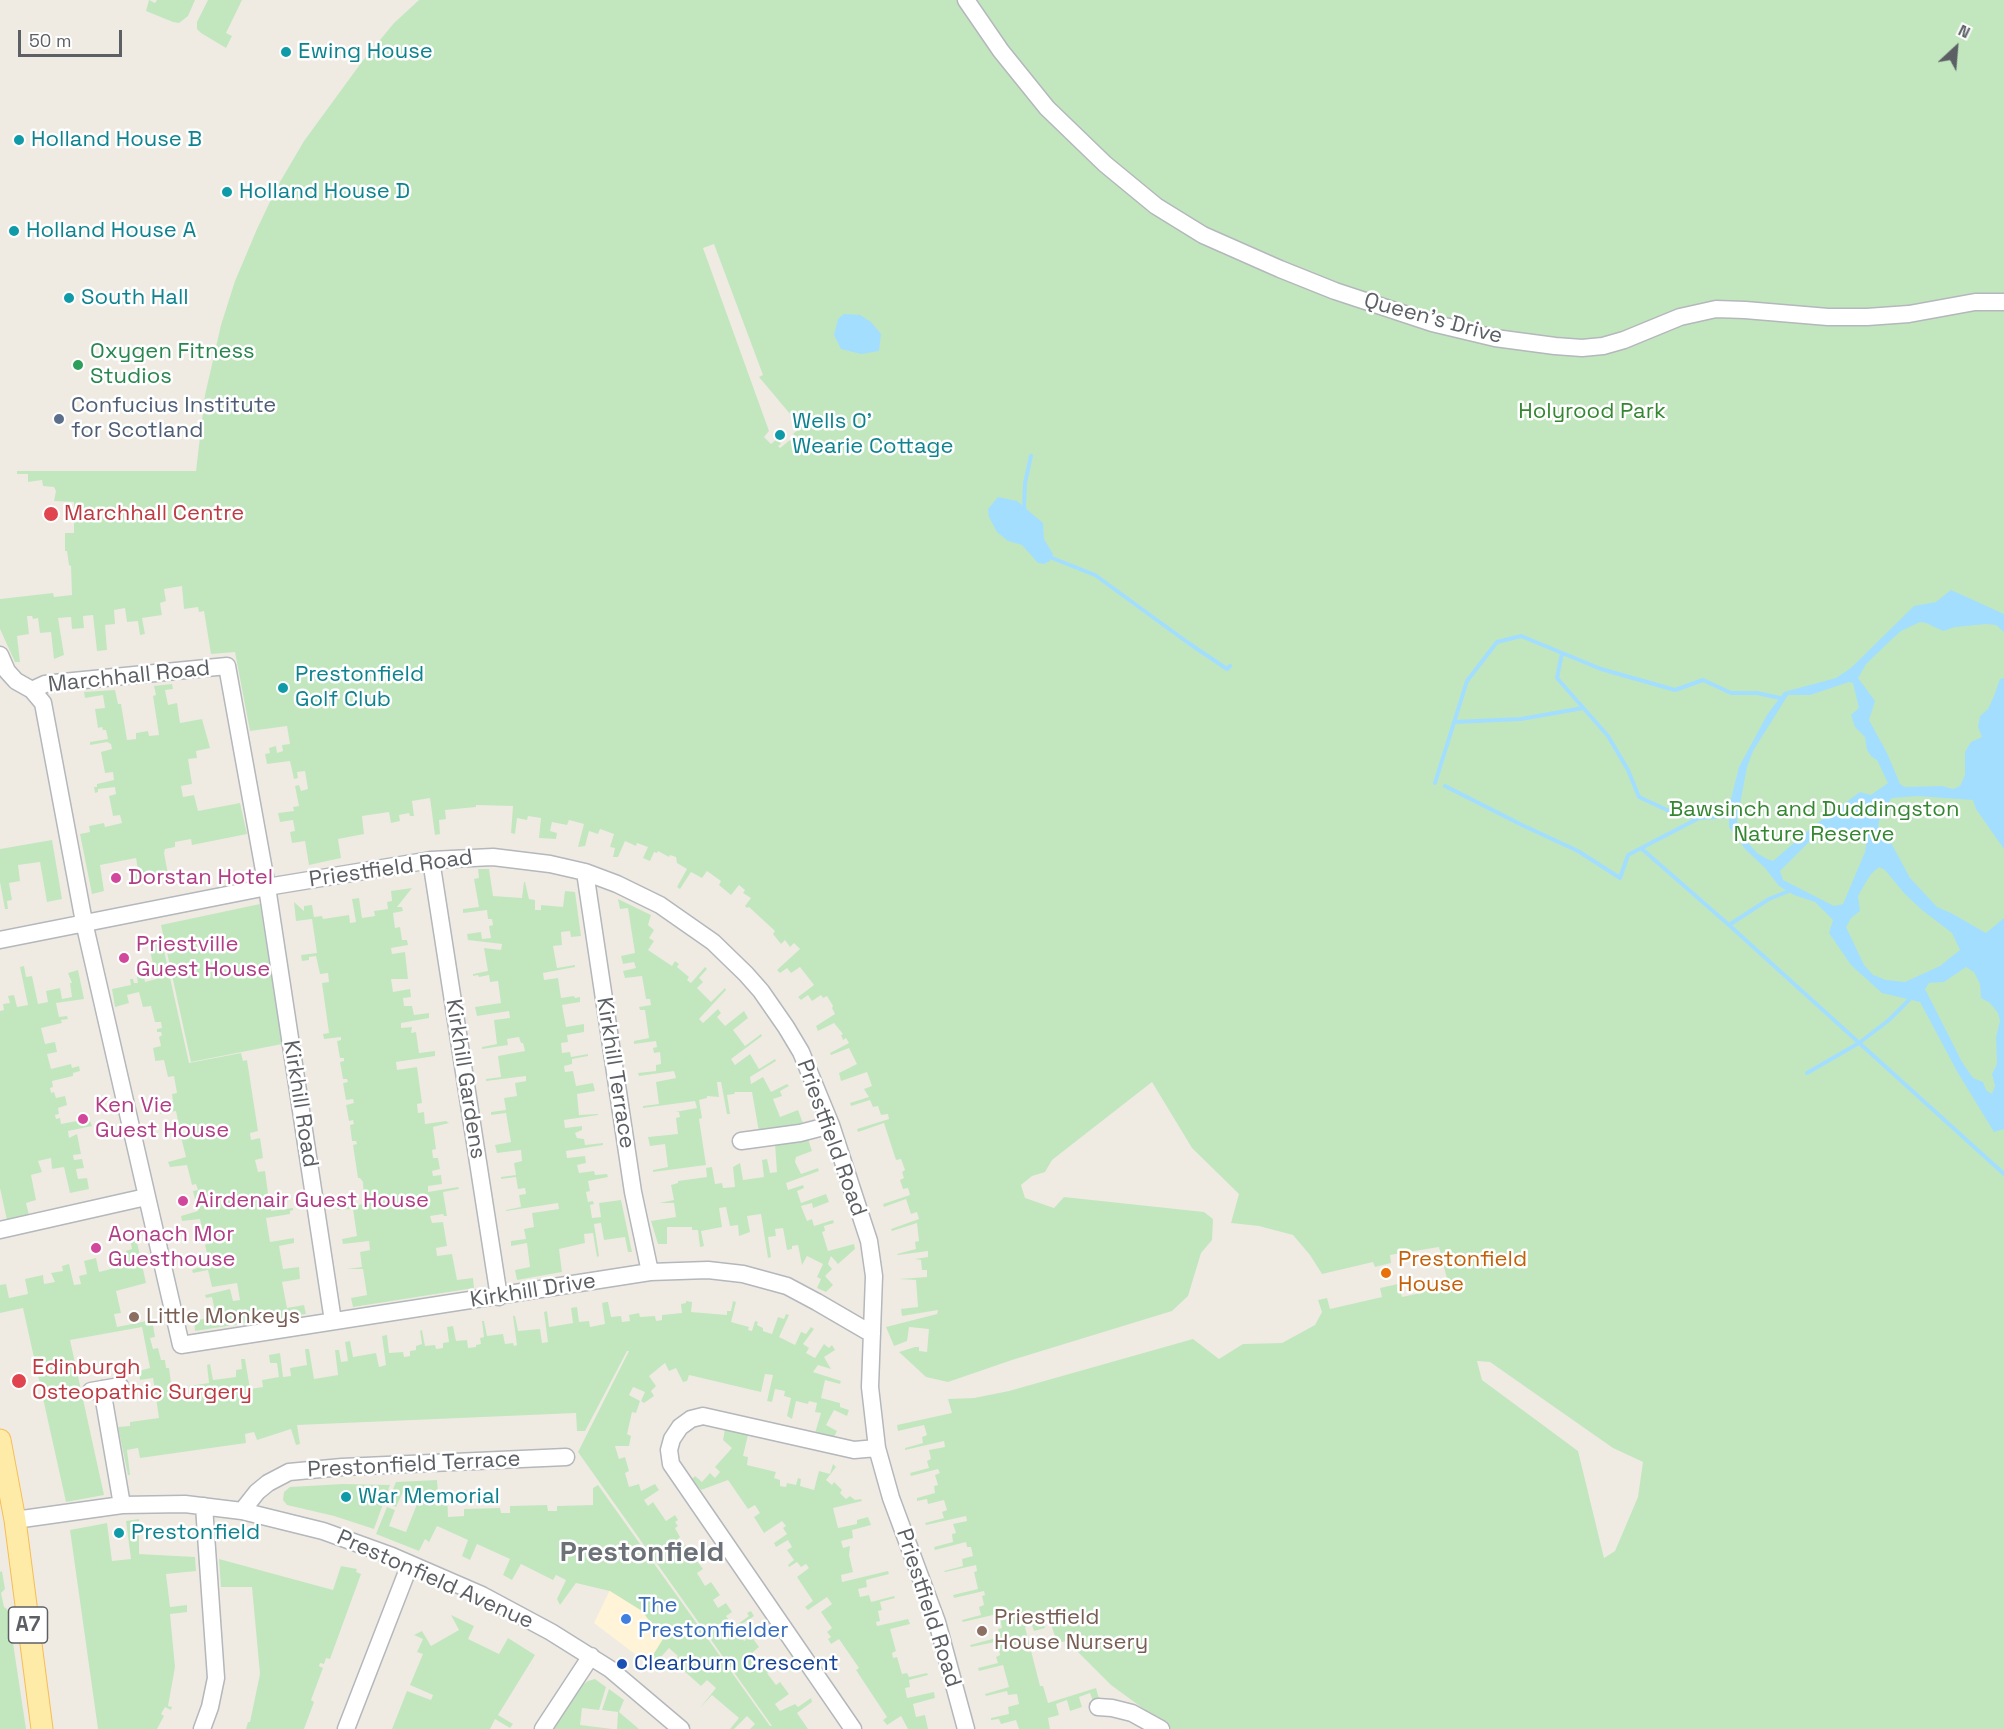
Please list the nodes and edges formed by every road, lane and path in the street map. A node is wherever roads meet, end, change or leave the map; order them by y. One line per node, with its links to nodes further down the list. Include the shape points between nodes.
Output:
1 (966, 0): 2 (street, Queen's Drive, via 1047,108 1156,206 1203,235 1280,269 1432,323 1495,338 1582,348 1624,340 1680,317 1716,309 1867,317 1975,302)
2 (2004, 302)
3 (0, 655): 5 (street, via 16,681)
4 (227, 666): 5 (street, Marchhall Road, via 45,684); 8 (street, Kirkhill Road)
5 (32, 690): 9 (street, via 43,702)
6 (431, 860): 7 (street, Priestfield Road, via 513,858); 8 (street, Priestfield Road); 16 (street, Kirkhill Gardens)
7 (585, 872): 11 (street, Priestfield Road, via 632,890 677,915 746,974 773,1007 801,1052); 15 (street, Kirkhill Terrace, via 633,1192)
8 (267, 887): 9 (street, Priestfield Road); 17 (street, Kirkhill Road)
9 (84, 922): 10 (street, Priestfield Road); 13 (street)
10 (0, 940)
11 (831, 1125): 12 (street, via 800,1134); 18 (street, Priestfield Road, via 873,1261)
12 (741, 1142)
13 (146, 1197): 14 (street); 17 (street, Kirkhill Drive, via 181,1345)
14 (0, 1230)
15 (650, 1272): 16 (street, Kirkhill Drive); 18 (street, Kirkhill Drive, via 708,1269 762,1278 804,1294)
16 (499, 1297): 17 (street, Kirkhill Drive)
17 (333, 1321)
18 (872, 1335): 21 (street, Priestfield Road, via 870,1387)
19 (120, 1386): 23 (street, via 96,1390)
20 (0, 1440): 26 (main road, A7)
21 (877, 1448): 35 (street, via 854,1450 703,1416 680,1427 669,1450 671,1464); 36 (street, Priestfield Road, via 891,1498 937,1622)
22 (566, 1457): 25 (street, Prestonfield Terrace, via 289,1472 262,1487)
23 (122, 1505): 24 (street, Prestonfield Avenue); 26 (street, Prestonfield Avenue)
24 (204, 1506): 25 (street, Prestonfield Avenue); 31 (street, via 216,1678)
25 (242, 1511): 27 (street, Prestonfield Avenue, via 322,1531)
26 (15, 1520): 30 (main road, A7)
27 (411, 1564): 28 (street, Prestonfield Avenue, via 482,1595); 32 (street)
28 (591, 1656): 33 (street); 34 (street, Prestonfield Avenue)
29 (1098, 1707): 37 (street, via 1127,1711)
30 (42, 1729)
31 (202, 1729)
32 (346, 1729)
33 (543, 1729)
34 (681, 1729)
35 (853, 1729)
36 (966, 1729)
37 (1161, 1729)

